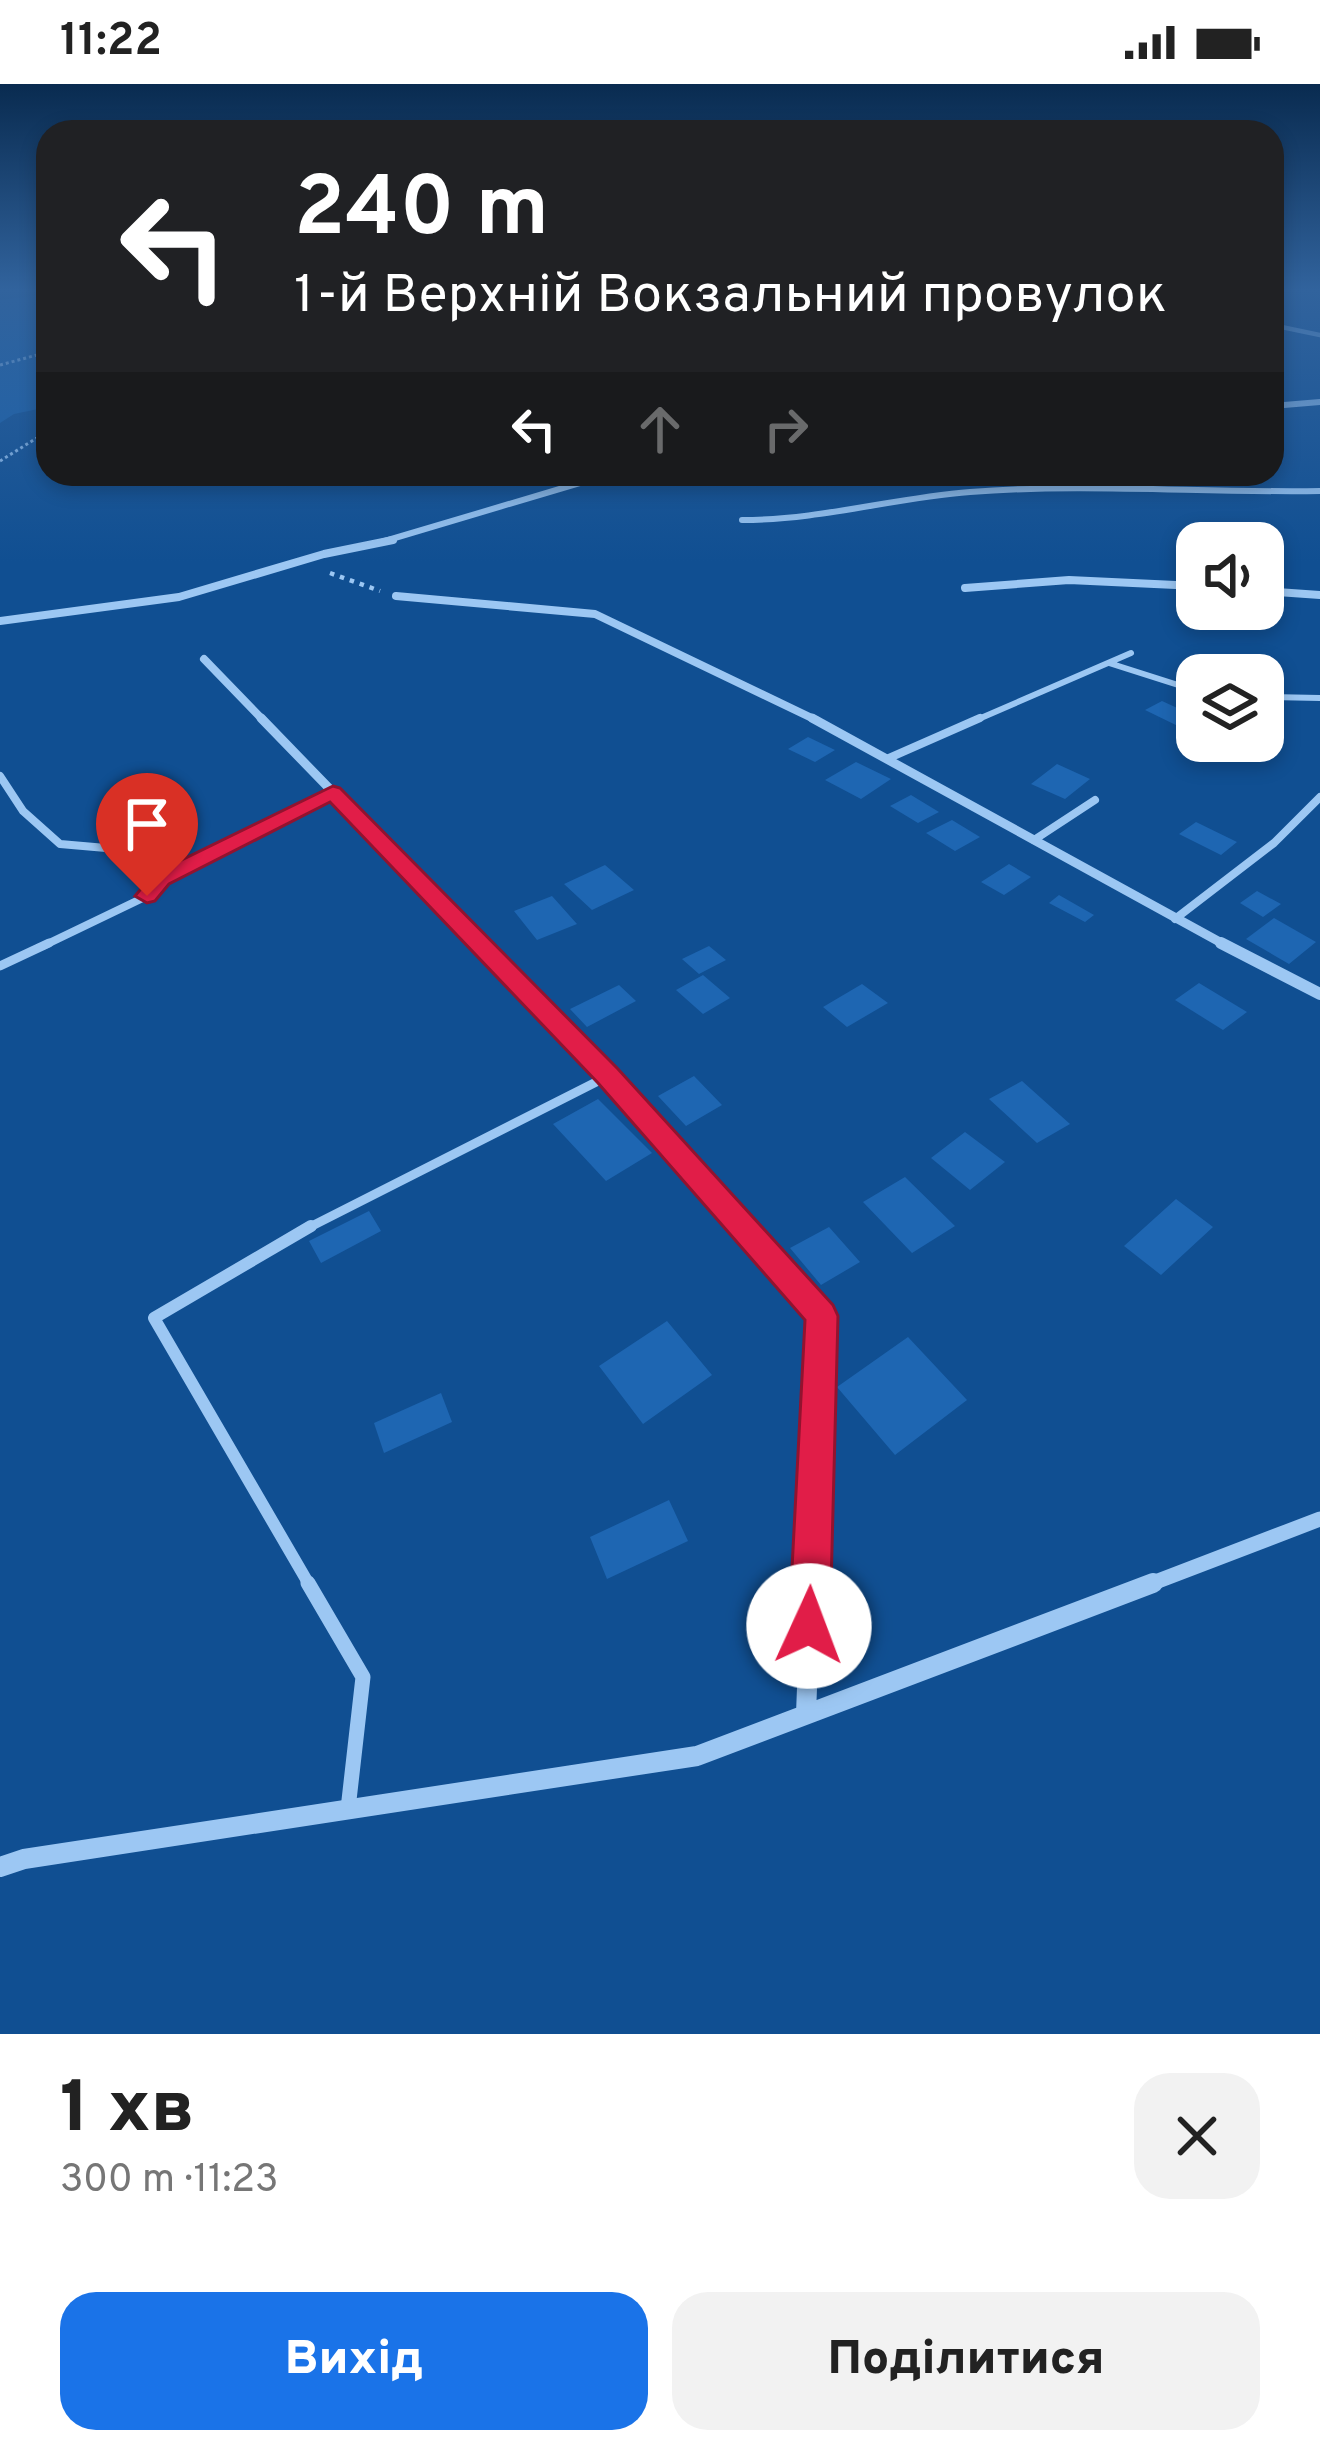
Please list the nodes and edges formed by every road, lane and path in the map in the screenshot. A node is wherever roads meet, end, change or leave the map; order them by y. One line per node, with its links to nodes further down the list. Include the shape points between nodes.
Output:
1 (1320, 402): 2 (street)
2 (1284, 405)
3 (36, 438): 4 (path)
4 (0, 461)
5 (571, 486): 8 (street)
6 (1320, 490): 7 (street, via 969,492 789,523)
7 (742, 520)
8 (279, 567): 12 (path, via 339,575); 14 (street, via 179,597)
9 (1176, 585): 10 (street, via 1069,580)
10 (965, 588)
11 (1284, 593): 13 (street)
12 (397, 596): 21 (street, via 595,614)
13 (1320, 596)
14 (0, 621)
15 (1131, 653): 17 (lane)
16 (204, 659): 23 (street)
17 (1109, 663): 18 (lane); 21 (lane)
18 (1176, 684)
19 (1284, 697): 20 (lane)
20 (1320, 698)
21 (889, 758): 26 (street)
22 (0, 776): 27 (lane, via 60,844 106,848)
23 (333, 793): 27 (lane); 31 (street)
24 (1320, 797): 28 (lane)
25 (1095, 800): 26 (lane)
26 (1034, 840): 28 (street)
27 (161, 879): 29 (lane, via 147,896)
28 (1175, 919): 30 (street)
29 (0, 966)
30 (1320, 994)
31 (608, 1076): 33 (street, via 822,1316); 34 (lane, via 305,1228 154,1318 363,1677)
32 (1320, 1519): 33 (street)
33 (806, 1714): 34 (street, via 697,1756)
34 (348, 1809): 35 (street)
35 (0, 1867)

